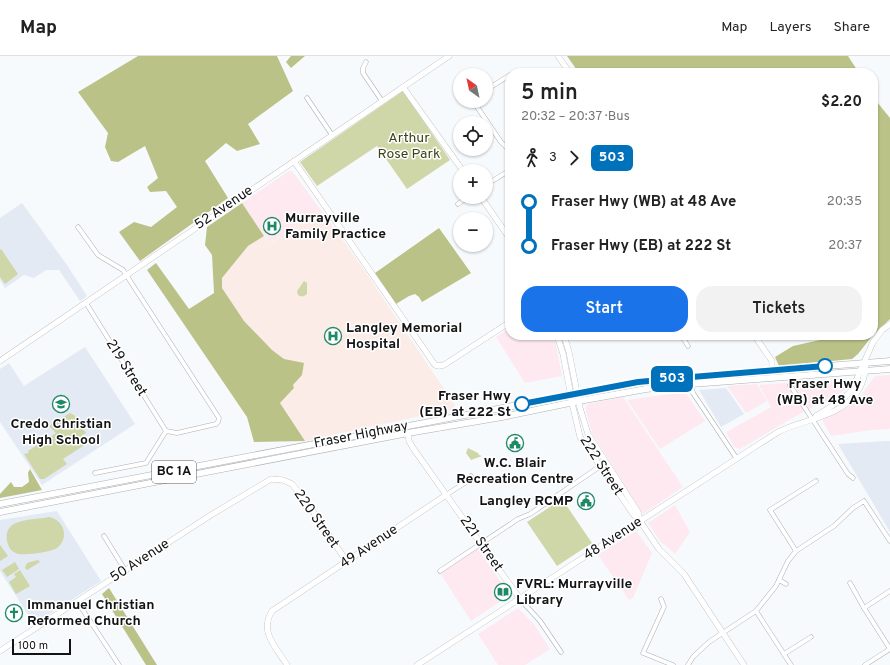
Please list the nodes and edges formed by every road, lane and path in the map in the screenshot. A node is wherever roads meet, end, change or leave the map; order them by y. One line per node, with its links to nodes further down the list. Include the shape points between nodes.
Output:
1 (449, 56): 7 (street, 52 Avenue)
2 (558, 56): 4 (street)
3 (366, 62): 9 (street, via 363,73)
4 (566, 68)
5 (505, 78): 6 (street)
6 (493, 86)
7 (403, 87): 9 (street, 52 Avenue); 14 (street)
8 (307, 98): 11 (street)
9 (382, 101): 11 (street, 52 Avenue)
10 (478, 108): 12 (street)
11 (332, 135): 13 (street, 52 Avenue)
12 (505, 146)
13 (294, 161): 20 (street, 52 Avenue); 23 (street, via 435,364 444,365)
14 (458, 164)
15 (505, 173): 16 (street)
16 (493, 181)
17 (486, 204): 19 (street)
18 (78, 227): 20 (street, via 98,255 119,268)
19 (505, 232)
20 (126, 276): 21 (street, 52 Avenue); 45 (street, via 219,418 216,424 177,433)
21 (86, 304): 32 (street, 52 Avenue); 45 (street, 219 Street)
22 (890, 324): 24 (street, 48 Avenue)
23 (505, 325)
24 (878, 335)
25 (559, 340): 41 (street, 222 Street)
26 (566, 340): 40 (street, 222 Street)
27 (684, 340): 30 (street)
28 (758, 340): 35 (street, via 771,359)
29 (874, 340): 33 (street, 48 Avenue)
30 (688, 346)
31 (890, 361): 33 (main road, Fraser Highway / BC 1A)
32 (0, 362)
33 (865, 363): 35 (main road, Fraser Highway / BC 1A); 36 (street, 48 Avenue); 37 (street, 48 Avenue)
34 (890, 369): 36 (main road, Fraser Highway / BC 1A)
35 (772, 371): 40 (main road, Fraser Highway / BC 1A, via 656,380)
36 (866, 371): 37 (main road, Fraser Highway / BC 1A); 44 (street, 48 Avenue, via 859,388 848,403)
37 (859, 372): 38 (main road, Fraser Highway / BC 1A); 44 (street, 48 Avenue, via 852,390 838,403)
38 (691, 384): 42 (main road, Fraser Highway / BC 1A); 47 (street, via 694,394)
39 (790, 385): 44 (street)
40 (578, 394): 41 (main road, Fraser Highway / BC 1A); 42 (street, 222 Street)
41 (571, 395): 43 (street, 222 Street); 56 (main road, Fraser Highway / BC 1A)
42 (579, 401): 43 (main road, Fraser Highway / BC 1A); 48 (street, 222 Street, via 588,434)
43 (572, 402): 46 (main road, Fraser Highway / BC 1A); 49 (street, 222 Street, via 580,437)
44 (812, 419): 47 (street, 48 Avenue, via 783,430); 52 (street)
45 (166, 431): 50 (street, via 146,463)
46 (408, 433): 55 (street, 221 Street, via 409,442); 57 (main road, Fraser Highway / BC 1A)
47 (737, 459): 58 (street, 48 Avenue)
48 (606, 463): 49 (street); 58 (street, 222 Street, via 638,512)
49 (600, 466): 58 (street, 222 Street); 61 (street)
50 (94, 473)
51 (471, 476): 55 (street, 49 Avenue)
52 (853, 478)
53 (283, 480): 63 (street, 220 Street, via 292,484 310,507); 64 (street, 50 Avenue, via 271,479 256,487)
54 (816, 481): 62 (street, via 770,510)
55 (446, 495): 61 (street, 221 Street); 63 (street, 49 Avenue)
56 (0, 504)
57 (0, 512)
58 (640, 521): 70 (street, 48 Avenue); 75 (street, 222 Street, via 657,546 684,574)
59 (104, 536): 64 (street)
60 (890, 541): 62 (street, via 864,500 834,526)
61 (481, 544): 65 (street); 70 (street, 221 Street)
62 (796, 550): 66 (street)
63 (347, 562): 82 (street, 49 Avenue, via 272,611 266,628)
64 (125, 570): 72 (street, 50 Avenue)
65 (440, 571)
66 (779, 580): 68 (street); 74 (street)
67 (850, 583): 73 (street)
68 (786, 584)
69 (890, 591): 73 (street)
70 (520, 599): 79 (street, 221 Street, via 540,621); 83 (street, 48 Avenue)
71 (661, 599): 84 (street, via 664,607 644,652)
72 (77, 601): 78 (street, 50 Avenue); 81 (street)
73 (864, 608): 77 (street)
74 (756, 611): 75 (street); 80 (street)
75 (723, 633): 85 (street, via 709,642); 86 (street, 222 Street)
76 (811, 637): 80 (street)
77 (890, 649): 88 (street)
78 (0, 651)
79 (561, 652)
80 (784, 654): 87 (street)
81 (119, 665)
82 (287, 665)
83 (417, 665)
84 (673, 665)
85 (688, 665)
86 (744, 665)
87 (791, 665)
88 (865, 665)

